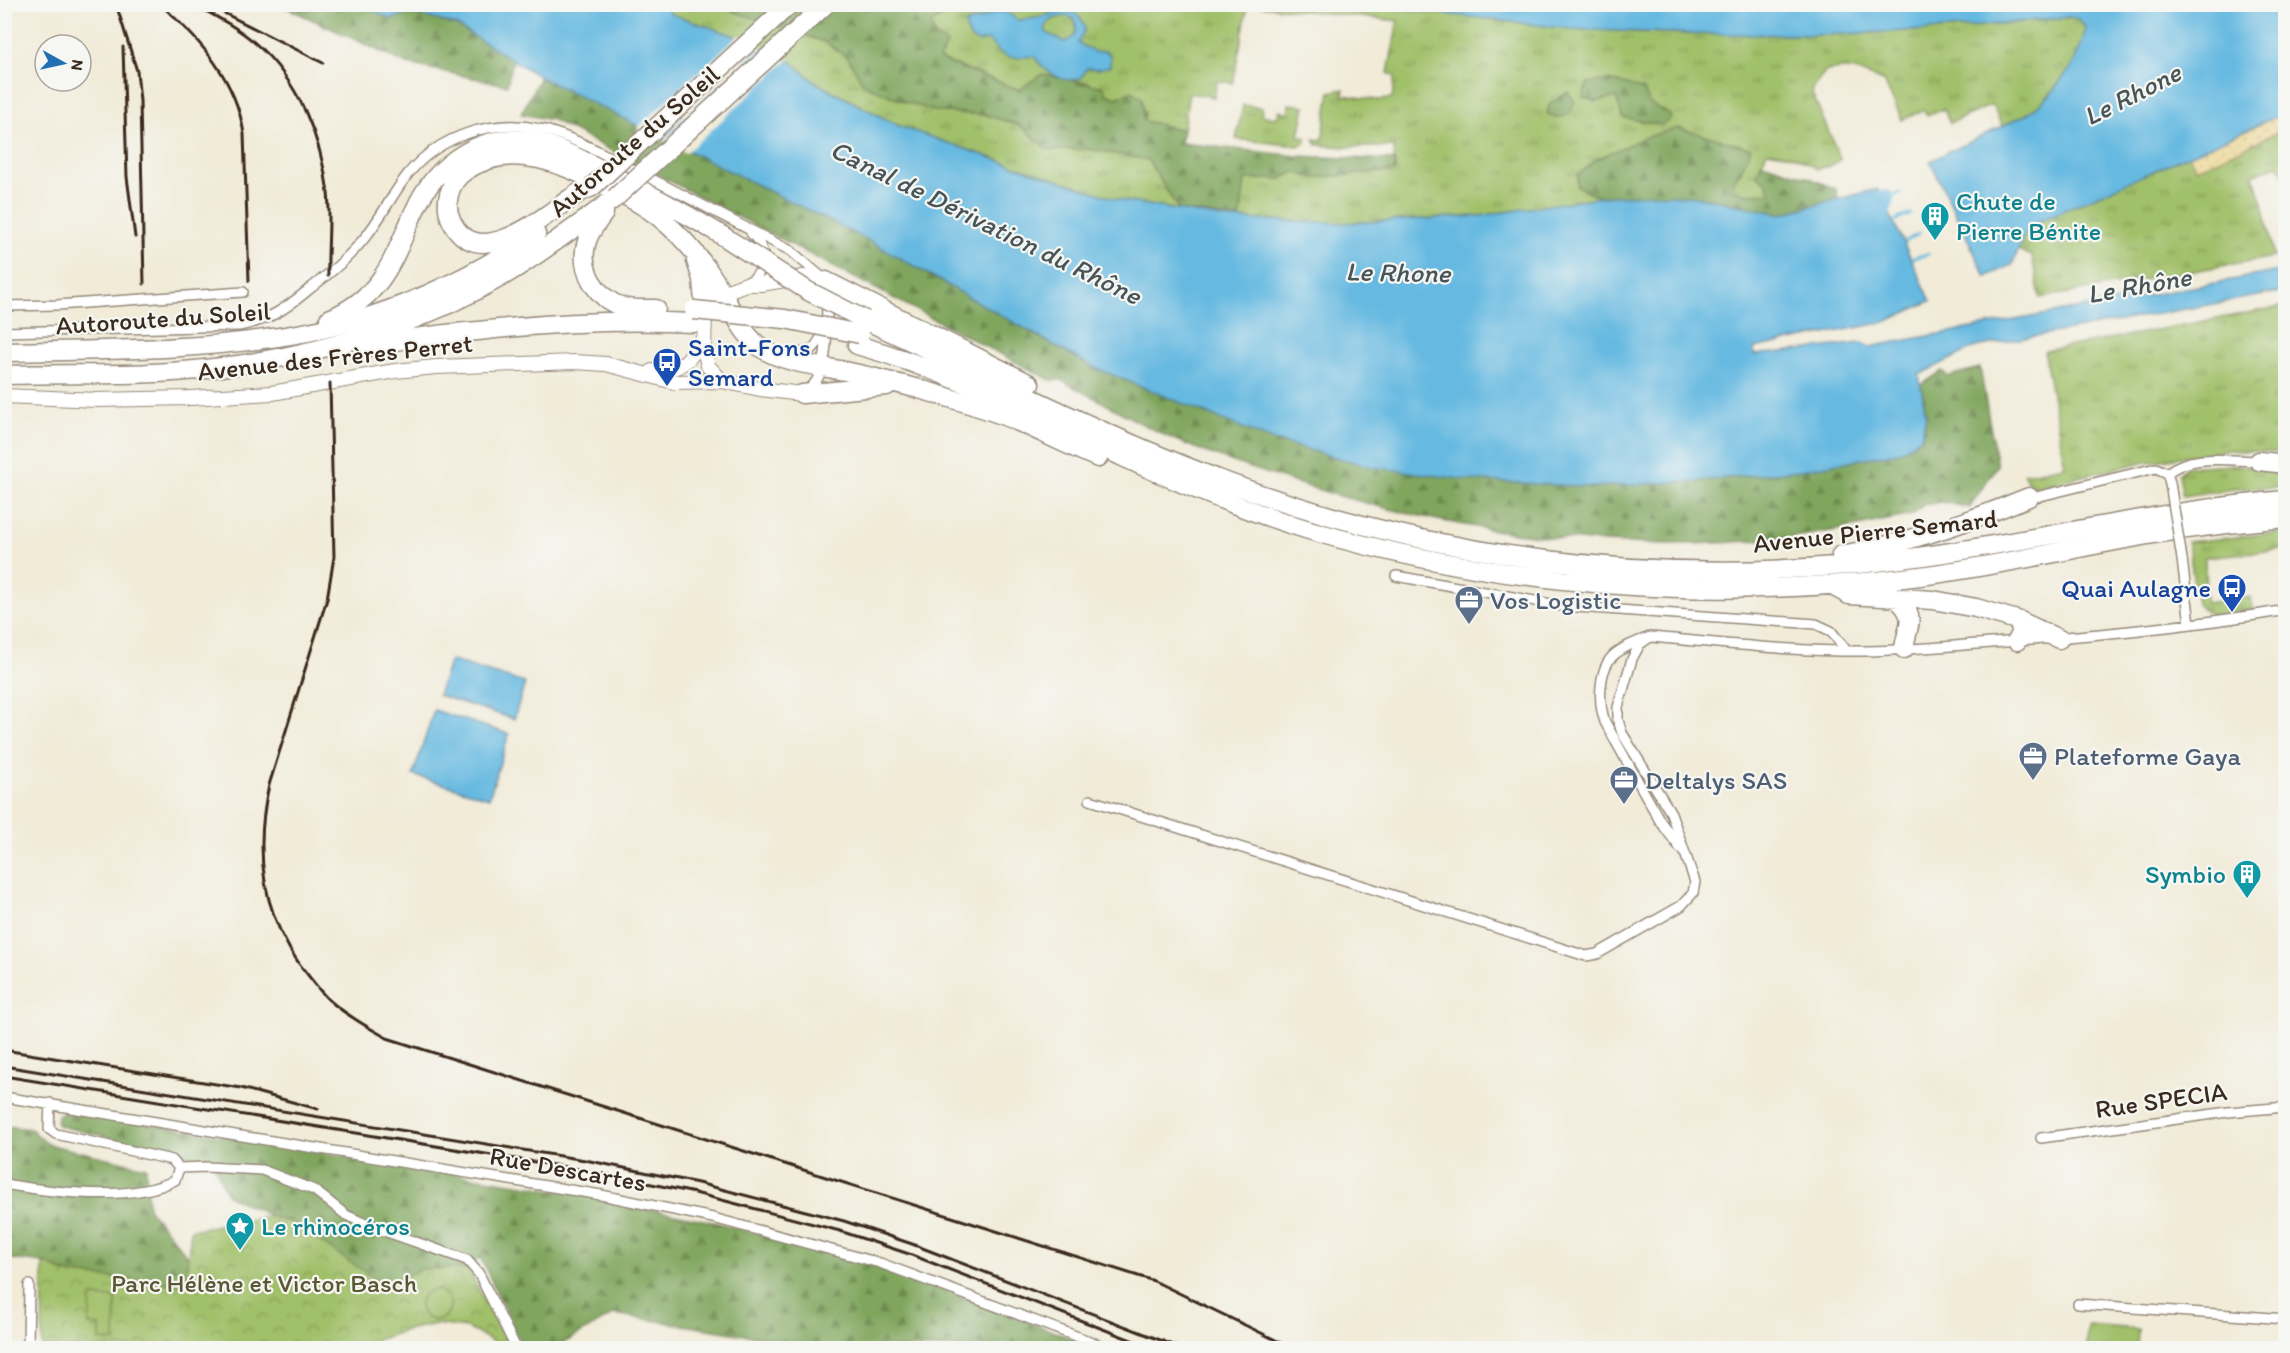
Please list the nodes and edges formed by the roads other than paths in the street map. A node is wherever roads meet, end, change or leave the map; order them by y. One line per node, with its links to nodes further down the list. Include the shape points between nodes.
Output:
1 (790, 4): 3 (highway, Autoroute du Soleil, bridge)
2 (826, 4): 4 (highway, Autoroute du Soleil, bridge)
3 (592, 187): 6 (highway, via 525,229 496,241 467,238 455,227 448,210 451,188 466,170 496,158 529,156 575,171 637,202 667,224); 16 (highway, Autoroute du Soleil, via 579,203 533,237 450,284 347,322)
4 (615, 198): 12 (highway, via 586,244 586,268 597,289 608,300 628,308); 21 (highway, Autoroute du Soleil, via 502,276 409,321 291,355)
5 (745, 228): 7 (street, via 799,256); 8 (street, via 758,240 764,258 760,272); 14 (street, via 564,136 540,128 493,126 439,146 409,172 367,234 339,266 275,316 239,326)
6 (693, 251): 10 (highway); 12 (highway, via 702,279)
7 (826, 281): 8 (street, via 803,277); 13 (street); 27 (highway, via 989,362)
8 (746, 284): 10 (street)
9 (243, 292): 11 (street)
10 (722, 293): 12 (street); 18 (highway, via 752,340)
11 (4, 306)
12 (699, 321): 15 (highway); 20 (street, via 692,355 679,367); 21 (highway, via 491,329 402,339 294,366 234,374); 23 (street, via 708,366)
13 (826, 326): 18 (street, via 811,350); 19 (street)
14 (4, 332)
15 (860, 333): 16 (highway, bridge, via 808,291 657,198 562,151 532,141 511,140 462,154 435,177 418,204 389,269 361,301 332,318); 27 (highway, via 985,375); 32 (highway, via 903,359 965,382)
16 (262, 339): 17 (highway, Autoroute du Soleil, via 188,347)
17 (4, 352)
18 (775, 355): 19 (highway)
19 (822, 366): 24 (highway); 25 (street, via 816,383)
20 (633, 371): 23 (street, via 674,382); 26 (street, Avenue des Frères Perret, via 590,362 480,364 395,371 272,393 144,399)
21 (169, 372): 22 (highway, Autoroute du Soleil)
22 (4, 375)
23 (722, 381): 25 (street)
24 (902, 385): 25 (highway); 32 (highway, via 1000,414 1175,490)
25 (802, 394)
26 (4, 396)
27 (1158, 454): 35 (highway, Avenue Pierre Semard, via 1289,504 1471,549 1546,561 1651,569)
28 (2259, 461): 29 (highway); 30 (street, via 2192,461)
29 (2286, 464)
30 (2167, 473): 31 (street, via 2156,468); 41 (street, bridge)
31 (2029, 497): 35 (highway, via 1939,532 1875,549 1818,557)
32 (1219, 500): 37 (highway, Avenue Pierre Semard, via 1350,541 1434,561 1547,579 1682,588)
33 (2286, 500): 35 (highway, Avenue Pierre Semard, via 2195,509 1923,557)
34 (2286, 518): 37 (highway, Avenue Pierre Semard, via 2164,532 1912,578)
35 (1804, 568)
36 (1396, 576): 46 (street, via 1563,606 1816,624 1831,631)
37 (1831, 585): 38 (highway, via 1849,595)
38 (1895, 597): 40 (highway, via 1976,608); 45 (highway, via 1909,613 1911,626)
39 (2286, 610): 41 (street)
40 (2020, 621): 43 (highway); 44 (highway)
41 (2190, 624): 43 (street)
42 (1650, 637): 46 (street); 48 (street, via 1640,644 1632,659 1618,720 1671,813); 48 (street, via 1613,655 1602,678 1599,701 1605,722 1655,812)
43 (2059, 639): 44 (street)
44 (2017, 641): 45 (street)
45 (1904, 649): 46 (street)
46 (1846, 650)
47 (1090, 801): 48 (street, via 1586,956 1597,954 1681,906 1693,893 1695,882)
48 (1686, 858)
49 (4, 1097): 50 (street, Rue Descartes)
50 (50, 1103): 53 (street, via 48,1124 56,1134 155,1155 172,1160); 60 (street, Rue Descartes, via 601,1194 713,1218 890,1266)
51 (2286, 1107): 52 (street, Rue SPECIA)
52 (2042, 1138)
53 (179, 1168): 54 (street, via 175,1180 137,1190 93,1194); 59 (street, via 262,1170 314,1190 346,1215 370,1226 467,1260 479,1274)
54 (4, 1184)
55 (29, 1285): 58 (street)
56 (2078, 1304): 57 (street)
57 (2286, 1319)
58 (28, 1348)
59 (516, 1348)
60 (1108, 1348)

